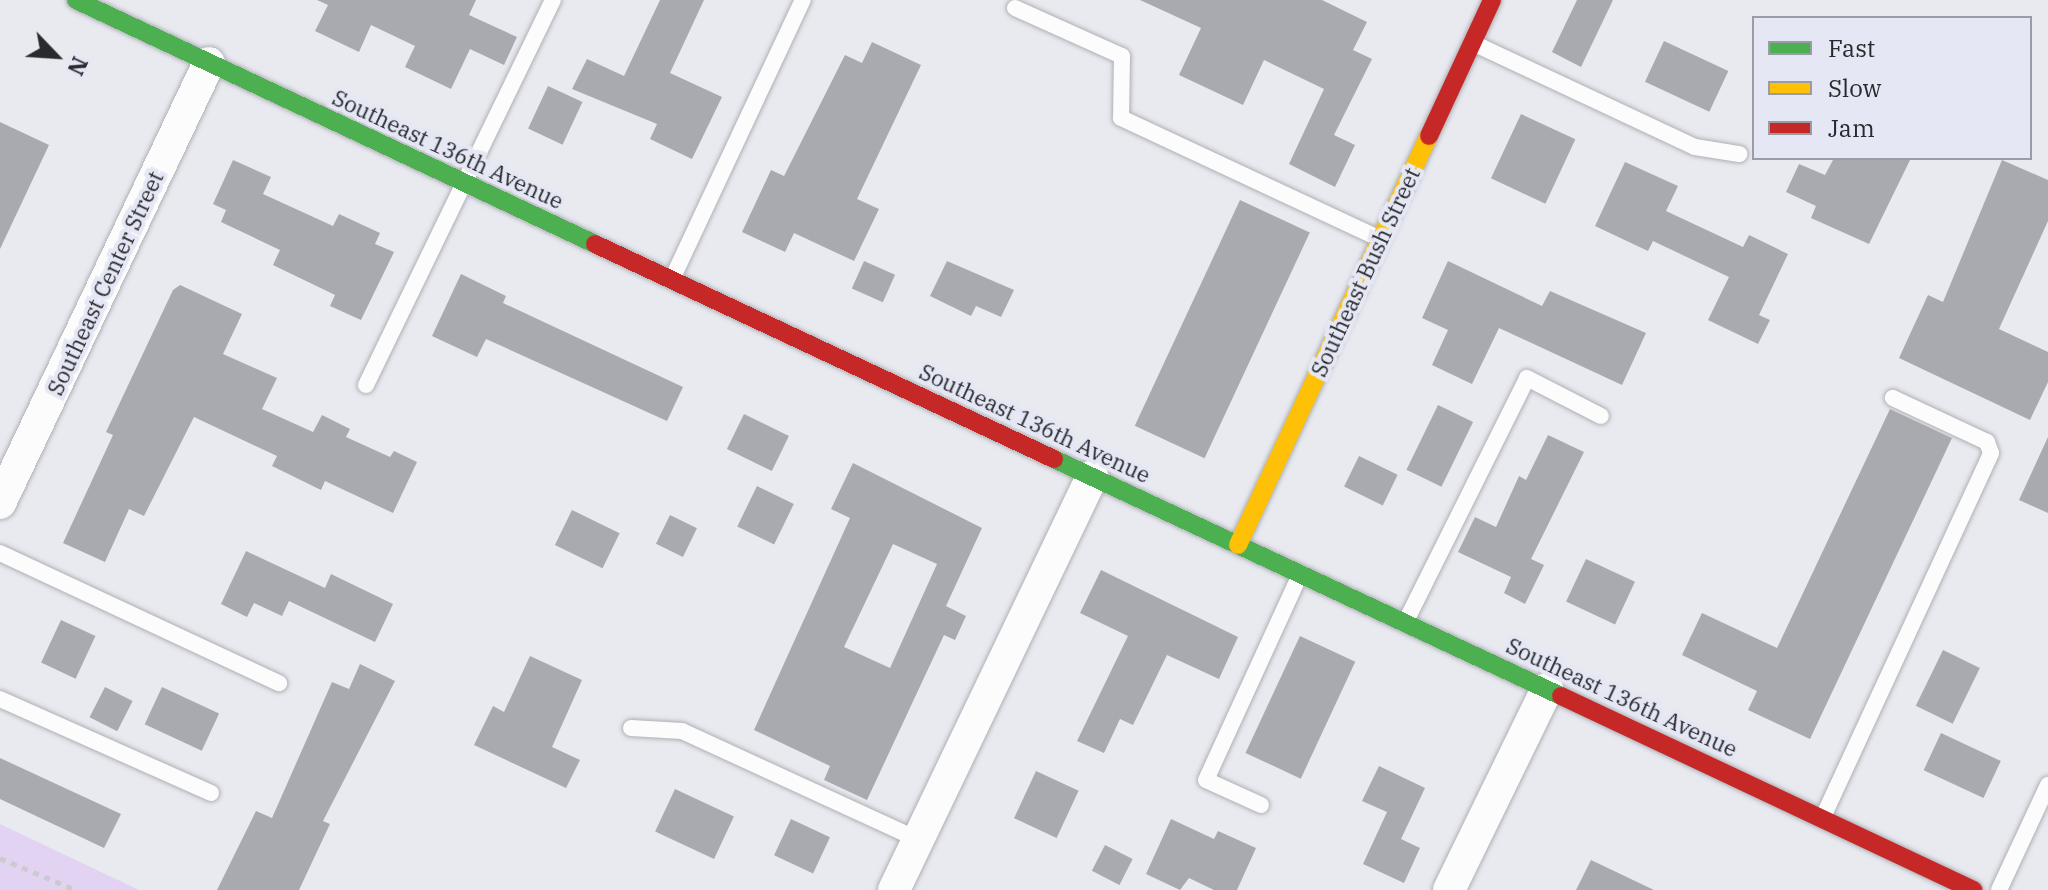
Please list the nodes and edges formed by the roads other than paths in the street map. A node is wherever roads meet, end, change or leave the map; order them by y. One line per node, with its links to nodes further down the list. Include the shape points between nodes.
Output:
1 (76, 0): 7 (street, Southeast 136th Avenue)
2 (553, 0): 9 (lane)
3 (803, 0): 11 (lane)
4 (1492, 0): 6 (street, Southeast Bush Street)
5 (1015, 8): 10 (lane, via 1122,56 1121,118)
6 (1473, 43): 8 (lane, via 1695,147); 10 (street, Southeast Bush Street)
7 (209, 63): 9 (street, Southeast 136th Avenue); 16 (street, Southeast Center Street)
8 (1739, 154)
9 (464, 183): 11 (street, Southeast 136th Avenue); 12 (lane)
10 (1380, 239): 17 (street, Southeast Bush Street)
11 (672, 280): 15 (street, Southeast 136th Avenue)
12 (366, 385)
13 (1893, 398): 28 (lane, via 1987,442 1991,453)
14 (1601, 416): 20 (lane, via 1527,378)
15 (1092, 476): 17 (street, Southeast 136th Avenue); 29 (street)
16 (0, 503)
17 (1238, 545): 19 (street, Southeast 136th Avenue)
18 (0, 553): 21 (lane)
19 (1300, 574): 20 (street, Southeast 136th Avenue); 27 (lane, via 1206,780)
20 (1406, 623): 22 (street, Southeast 136th Avenue)
21 (279, 683)
22 (1547, 689): 28 (street, Southeast 136th Avenue); 31 (street)
23 (0, 699): 26 (lane)
24 (631, 728): 29 (lane, via 682,731)
25 (2048, 785): 33 (lane)
26 (211, 793)
27 (1261, 805)
28 (1823, 817): 32 (street, Southeast 136th Avenue)
29 (919, 840): 30 (street)
30 (894, 890)
31 (1449, 890)
32 (1974, 890)
33 (1999, 890)

